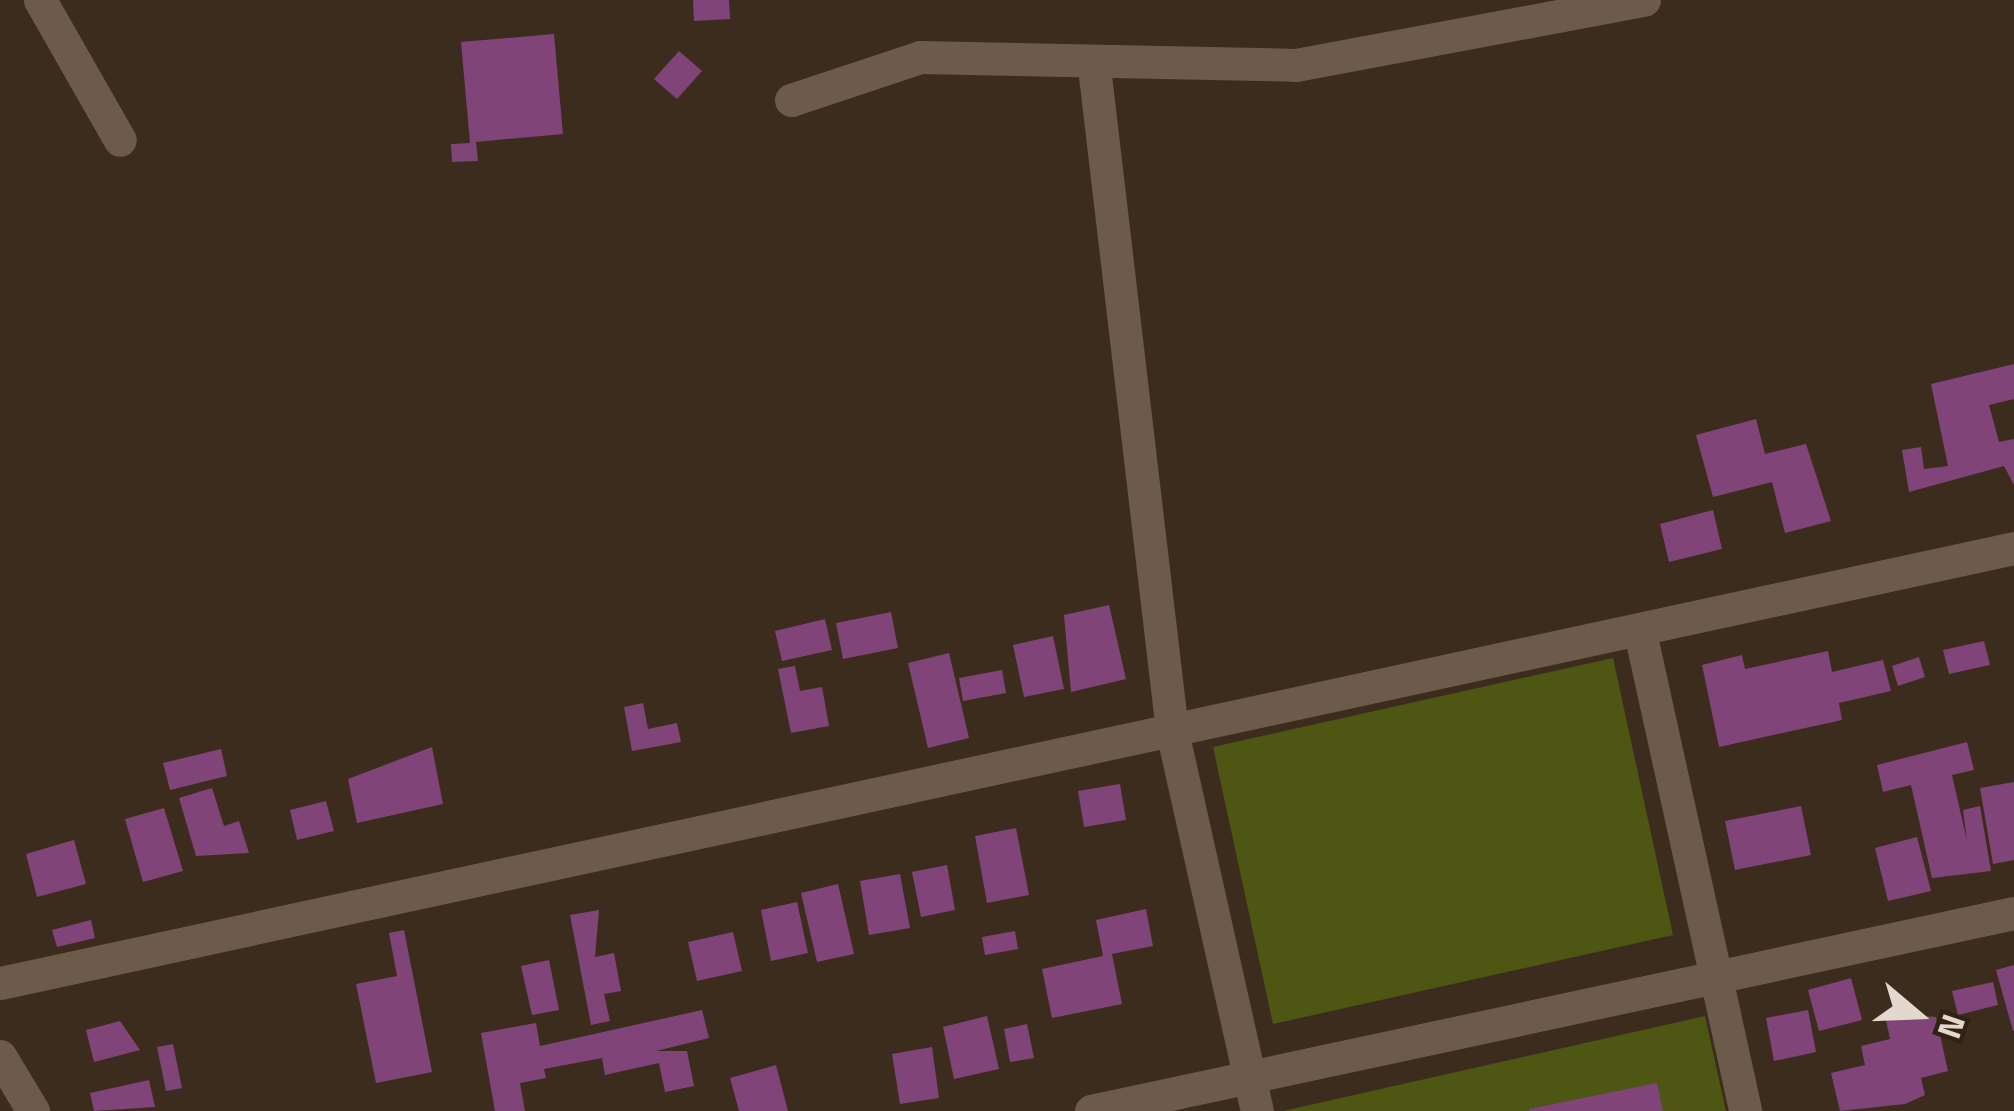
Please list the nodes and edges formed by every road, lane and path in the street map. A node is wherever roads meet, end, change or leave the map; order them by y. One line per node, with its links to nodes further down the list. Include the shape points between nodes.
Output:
1 (40, 0): 5 (street)
2 (1644, 0): 3 (street, via 1359,58)
3 (1094, 68): 4 (street, via 1010,54 920,57); 8 (street)
4 (791, 100)
5 (120, 140)
6 (2014, 548): 7 (street)
7 (1640, 632): 8 (street); 10 (street)
8 (1172, 731): 11 (street); 13 (street)
9 (2014, 913): 10 (street)
10 (1715, 977): 13 (street); 17 (street)
11 (0, 983)
12 (0, 1056): 14 (street)
13 (1249, 1077): 15 (street); 16 (street)
14 (33, 1111)
15 (1091, 1111)
16 (1257, 1111)
17 (1744, 1111)

